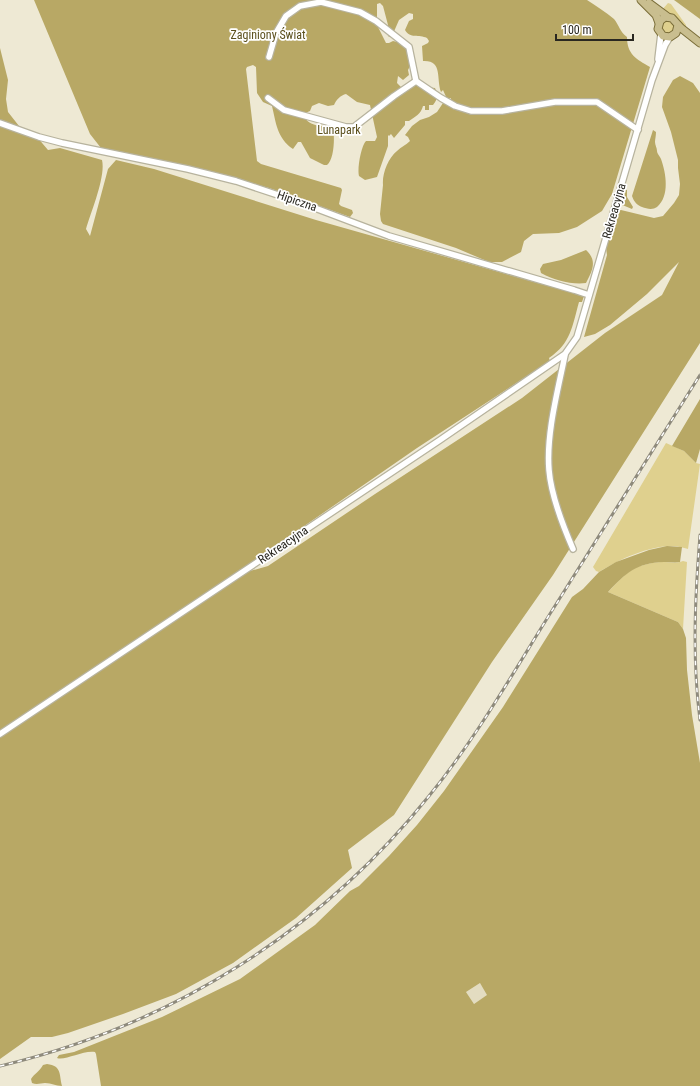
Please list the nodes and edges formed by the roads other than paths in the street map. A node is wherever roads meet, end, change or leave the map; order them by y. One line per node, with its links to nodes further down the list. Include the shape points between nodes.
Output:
1 (643, 0): 2 (main road); 3 (main road, via 656,15)
2 (668, 17): 3 (main road); 4 (main road, via 674,19)
3 (659, 23): 5 (main road, via 658,29)
4 (678, 25): 6 (main road, via 678,31); 7 (main road)
5 (661, 34): 6 (main road, via 665,37); 9 (street, Rekreacyjna)
6 (672, 36): 7 (main road, via 683,36); 9 (street, Rekreacyjna)
7 (700, 44)
8 (269, 57): 10 (street, via 276,33 286,16 300,6 321,2 360,12 409,47)
9 (657, 64): 13 (street, Rekreacyjna)
10 (416, 81): 11 (street, via 354,127 284,110); 13 (street, via 455,106 471,111 502,111 555,102 597,102)
11 (268, 98)
12 (0, 123): 14 (street, Hipiczna, via 62,143 236,181 389,236)
13 (638, 130): 14 (street, Rekreacyjna)
14 (589, 295): 15 (street, Rekreacyjna, via 577,337)
15 (565, 354): 16 (street, Rekreacyjna, via 554,409 549,470 557,507); 17 (street, Rekreacyjna)
16 (573, 549)
17 (0, 734)

